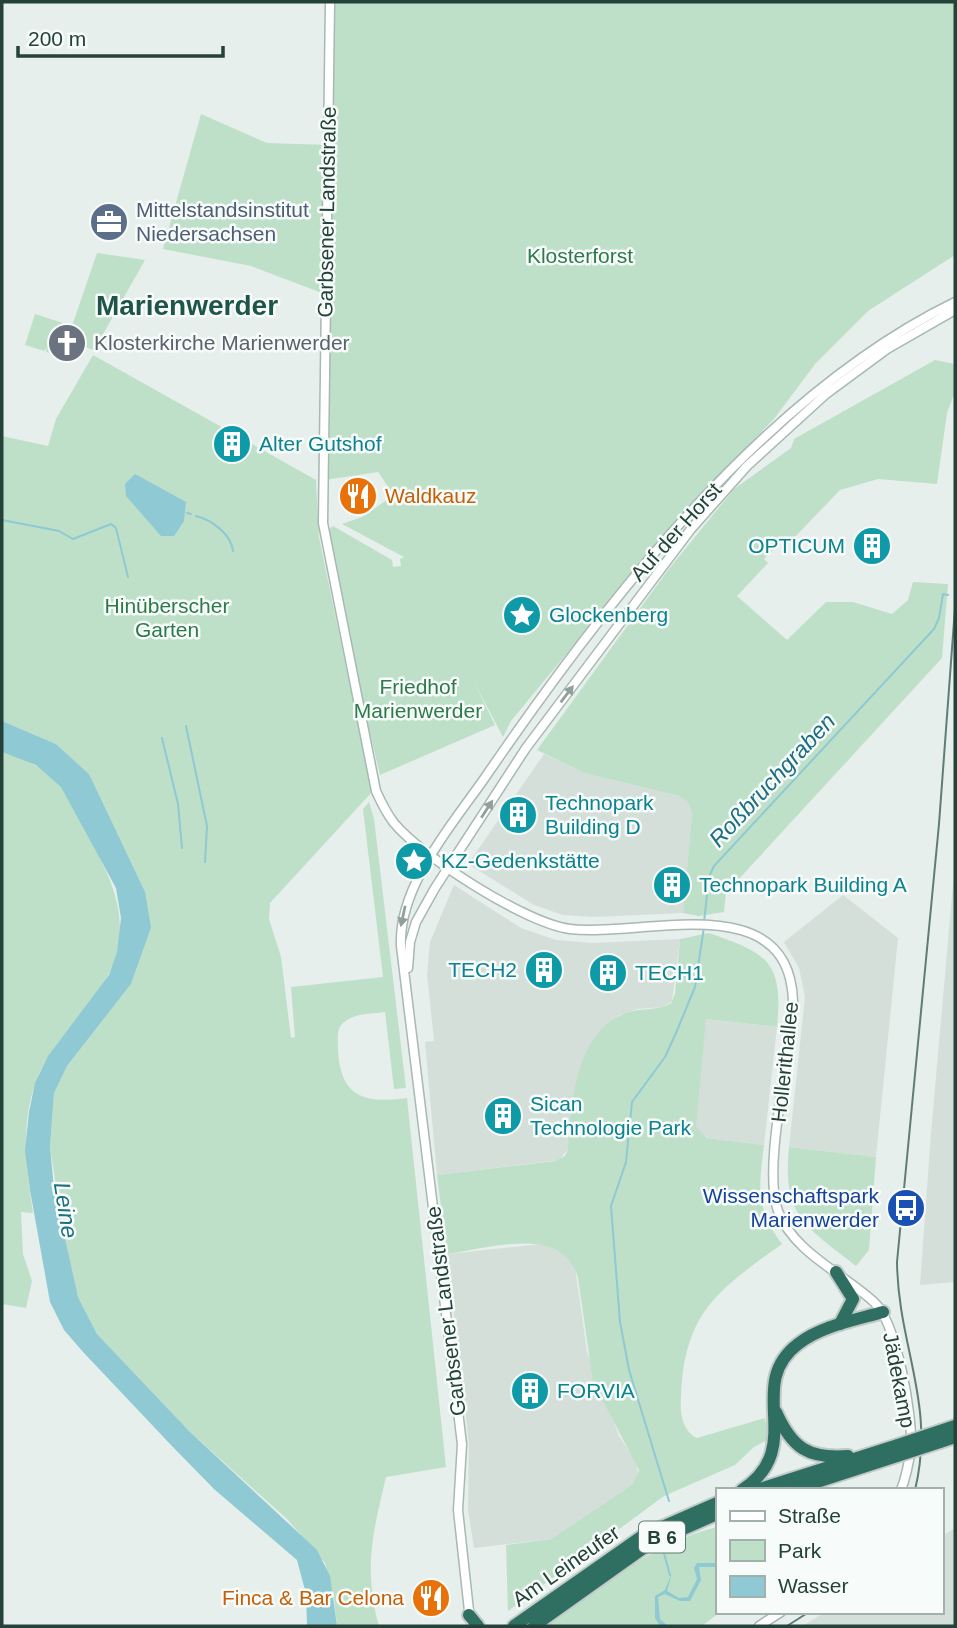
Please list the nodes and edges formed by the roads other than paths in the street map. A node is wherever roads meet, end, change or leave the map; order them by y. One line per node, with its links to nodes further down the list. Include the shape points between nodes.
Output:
1 (330, 2): 4 (street, Garbsener Landstraße, via 323,523 373,784 395,824)
2 (955, 302): 4 (street, Auf der Horst, via 882,344 823,388 708,495 554,679)
3 (955, 310): 5 (street, Auf der Horst, one-way to 3, via 526,748 715,500 836,386 887,349)
4 (433, 855): 5 (street, Garbsener Landstraße); 6 (street, Garbsener Landstraße, one-way to 6, via 411,890 402,919)
5 (449, 866): 6 (street, Garbsener Landstraße, via 410,942); 7 (street, Hollerithallee, via 523,914 559,928 732,926 757,936 774,951 788,974 792,1008 774,1196 792,1234)
6 (408, 996): 24 (street, Garbsener Landstraße, via 462,1444 458,1510)
7 (836, 1272): 8 (street, Hollerithallee); 9 (highway, via 853,1299)
8 (883, 1312): 9 (highway); 20 (street, Jädekamp, via 905,1386 910,1424 911,1448)
9 (840, 1325): 12 (highway, via 805,1339 786,1355 774,1378)
10 (955, 1426): 11 (highway)
11 (940, 1436): 13 (highway); 14 (highway, bridge)
12 (780, 1437): 15 (highway, via 833,1457); 16 (highway, via 763,1474)
13 (955, 1437)
14 (893, 1454): 15 (highway); 18 (highway); 19 (highway)
15 (866, 1455): 17 (highway)
16 (745, 1488)
17 (763, 1488)
18 (798, 1488)
19 (822, 1488)
20 (901, 1488)
21 (716, 1503): 26 (highway, Am Leineufer / B 6, via 643,1535)
22 (716, 1514): 27 (highway, Am Leineufer / B 6, via 649,1544)
23 (778, 1614): 28 (street)
24 (470, 1621): 25 (highway)
25 (478, 1626)
26 (514, 1626)
27 (534, 1626)
28 (759, 1626)

